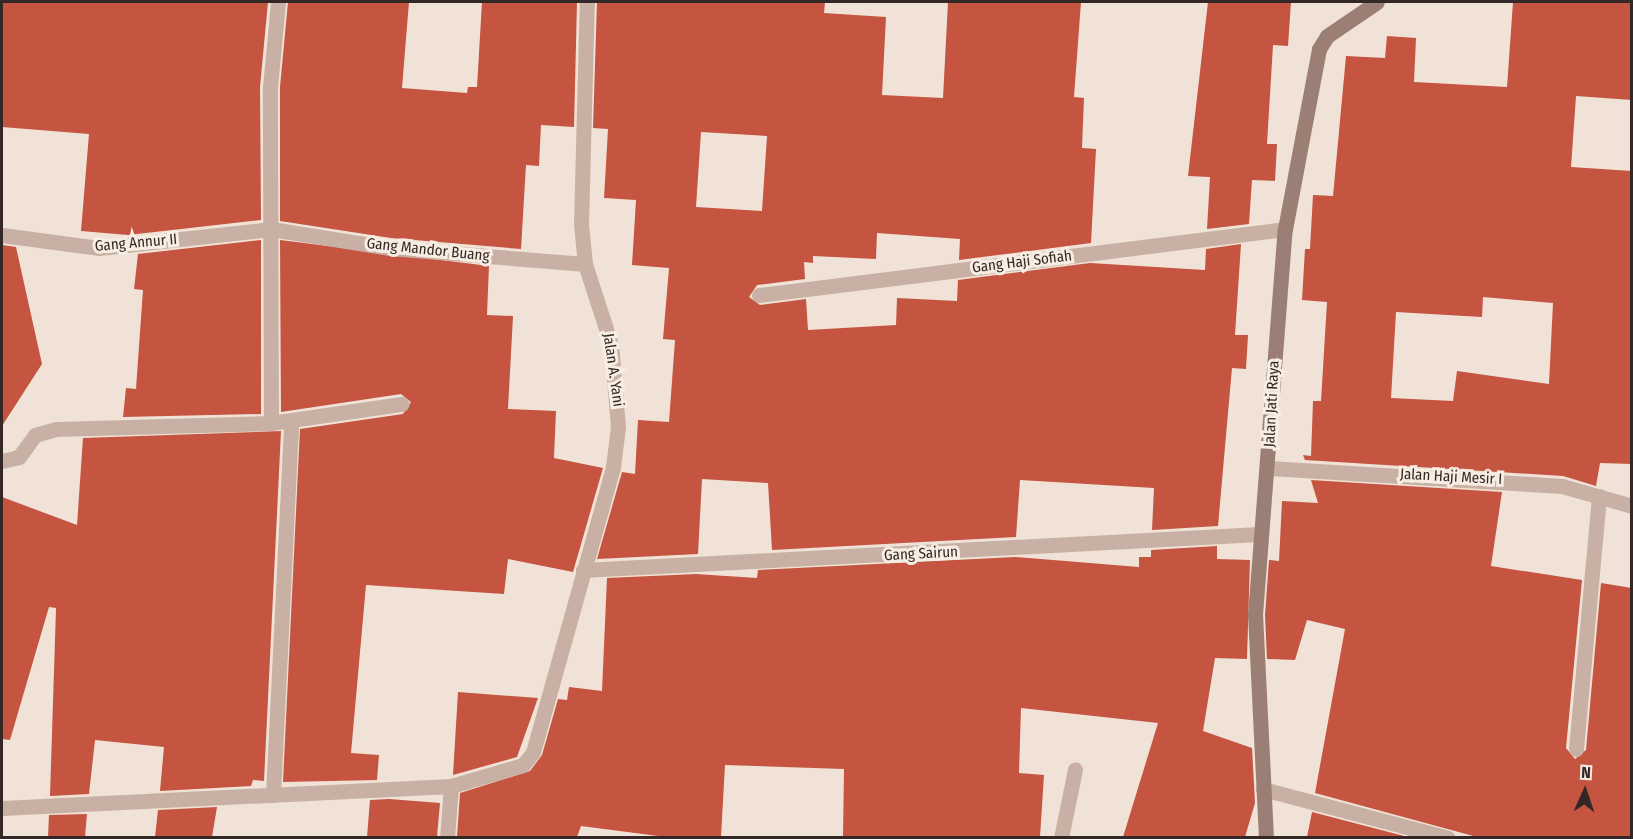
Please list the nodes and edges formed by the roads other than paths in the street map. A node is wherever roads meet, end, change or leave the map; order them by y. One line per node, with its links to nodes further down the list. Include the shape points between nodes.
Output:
1 (278, 2): 4 (street, via 270,87)
2 (587, 2): 7 (street, Jalan A. Yani, via 579,193)
3 (1377, 2): 5 (street, Jalan Jati Raya, via 1327,36 1319,49)
4 (271, 229): 6 (street, Gang Annur II, via 99,248); 7 (street, Gang Mandor Buang, via 390,248); 11 (street)
5 (1285, 229): 8 (street, Gang Haji Sofiah); 13 (street, Jalan Jati Raya)
6 (2, 235)
7 (585, 264): 17 (street, Jalan A. Yani, via 612,344 619,396 613,466)
8 (759, 295)
9 (402, 404): 10 (street)
10 (291, 421): 11 (street); 22 (street)
11 (271, 423): 12 (street, via 56,429 35,435 19,456)
12 (2, 461)
13 (1268, 468): 14 (street, Jalan Haji Mesir I, via 1523,482); 16 (street, Jalan Jati Raya)
14 (1599, 496): 15 (street, Jalan Haji Mesir I); 18 (street)
15 (1632, 506)
16 (1259, 534): 17 (street, Gang Sairun); 21 (street, Jalan Jati Raya, via 1255,615)
17 (583, 570): 20 (street, Jalan A. Yani, via 549,704 523,765)
18 (1576, 749)
19 (1076, 769): 25 (street)
20 (451, 786): 22 (street); 24 (street)
21 (1263, 789): 26 (street, Jalan Jati Raya); 27 (street)
22 (273, 795): 23 (street)
23 (2, 808)
24 (447, 837)
25 (1061, 837)
26 (1266, 837)
27 (1448, 837)

